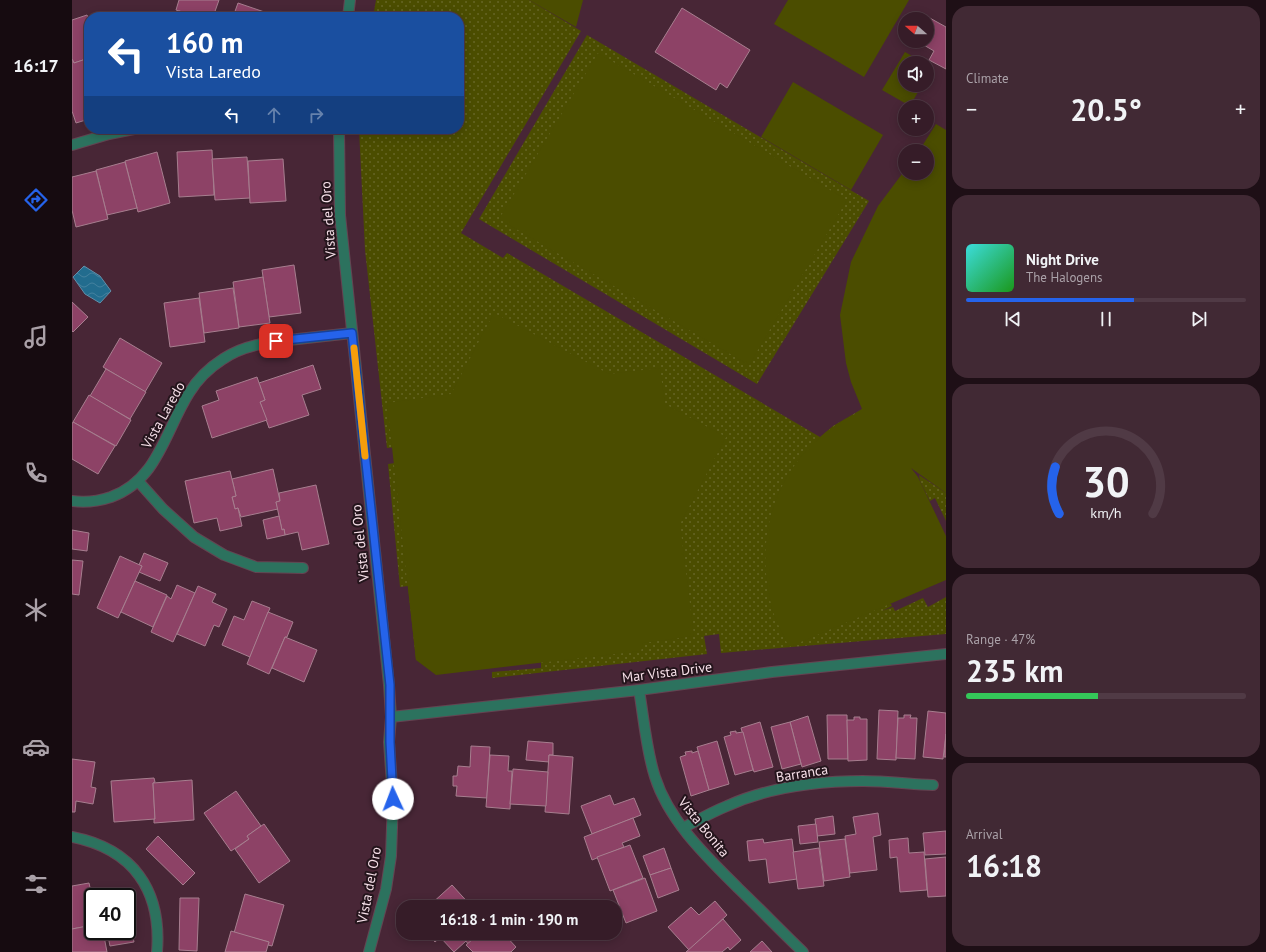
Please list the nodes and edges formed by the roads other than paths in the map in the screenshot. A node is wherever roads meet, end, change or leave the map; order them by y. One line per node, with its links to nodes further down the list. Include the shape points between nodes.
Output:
1 (350, 0): 2 (street)
2 (349, 12)
3 (109, 134): 5 (street)
4 (339, 134): 6 (street, Vista del Oro, via 340,215)
5 (72, 145)
6 (352, 333): 7 (street, Vista Laredo, via 261,343 238,350 222,359 204,374 189,393 152,464); 12 (street, Vista del Oro, via 390,685)
7 (138, 481): 8 (street, Vista Laredo, via 120,493 100,500); 9 (street, via 163,509 194,537 224,555 256,567)
8 (72, 501)
9 (303, 568)
10 (946, 654): 11 (street, Mar Vista Drive, via 772,672)
11 (639, 690): 12 (street, Mar Vista Drive); 14 (street, Vista Bonita, via 647,746 655,777 662,796)
12 (390, 717): 17 (street, Vista del Oro, via 393,799 391,856 386,889)
13 (933, 785): 14 (street, Barranca, via 864,781 794,786 726,806)
14 (683, 828): 18 (street, Vista Bonita, via 702,851)
15 (72, 837): 16 (street, via 87,840 110,850 126,861 140,876 150,893 156,912 159,934)
16 (157, 952)
17 (369, 952)
18 (803, 952)

